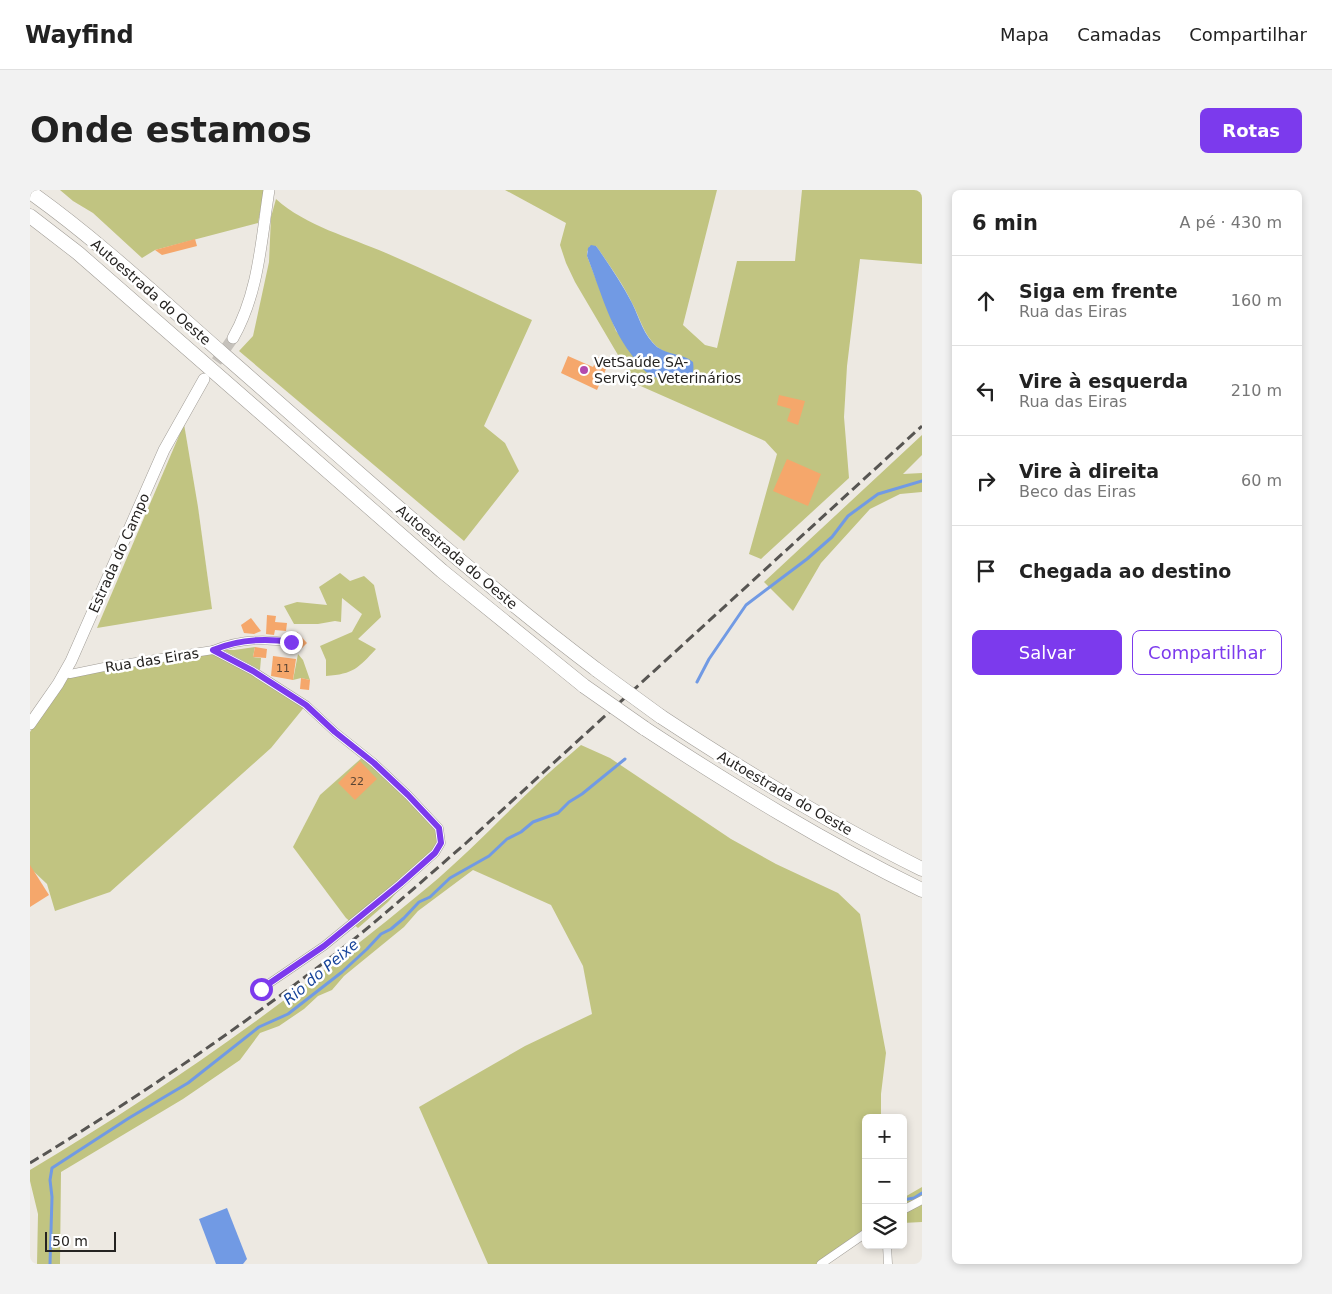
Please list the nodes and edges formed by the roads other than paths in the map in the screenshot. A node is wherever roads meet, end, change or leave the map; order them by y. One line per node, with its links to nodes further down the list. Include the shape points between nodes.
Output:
1 (269, 190): 4 (street, via 257,272)
2 (30, 192): 10 (highway, Autoestrada do Oeste, bridge, via 143,284 478,575 597,670 660,716 748,773)
3 (30, 216): 11 (highway, Autoestrada do Oeste, bridge, via 78,253 442,571 584,686 749,796 854,856)
4 (233, 338)
5 (204, 379): 8 (street, Estrada do Campo, via 164,450)
6 (291, 642): 7 (street, via 253,640)
7 (213, 650): 8 (street, Rua das Eiras); 12 (street, Rua das Eiras, via 306,705 374,763 439,828 441,843 435,853 324,946)
8 (65, 673): 9 (street, Estrada do Campo)
9 (30, 724)
10 (922, 869)
11 (922, 890)
12 (261, 989)
13 (922, 1200): 14 (street)
14 (907, 1208)
15 (862, 1237): 17 (street)
16 (887, 1249): 18 (street)
17 (820, 1264)
18 (888, 1264)

